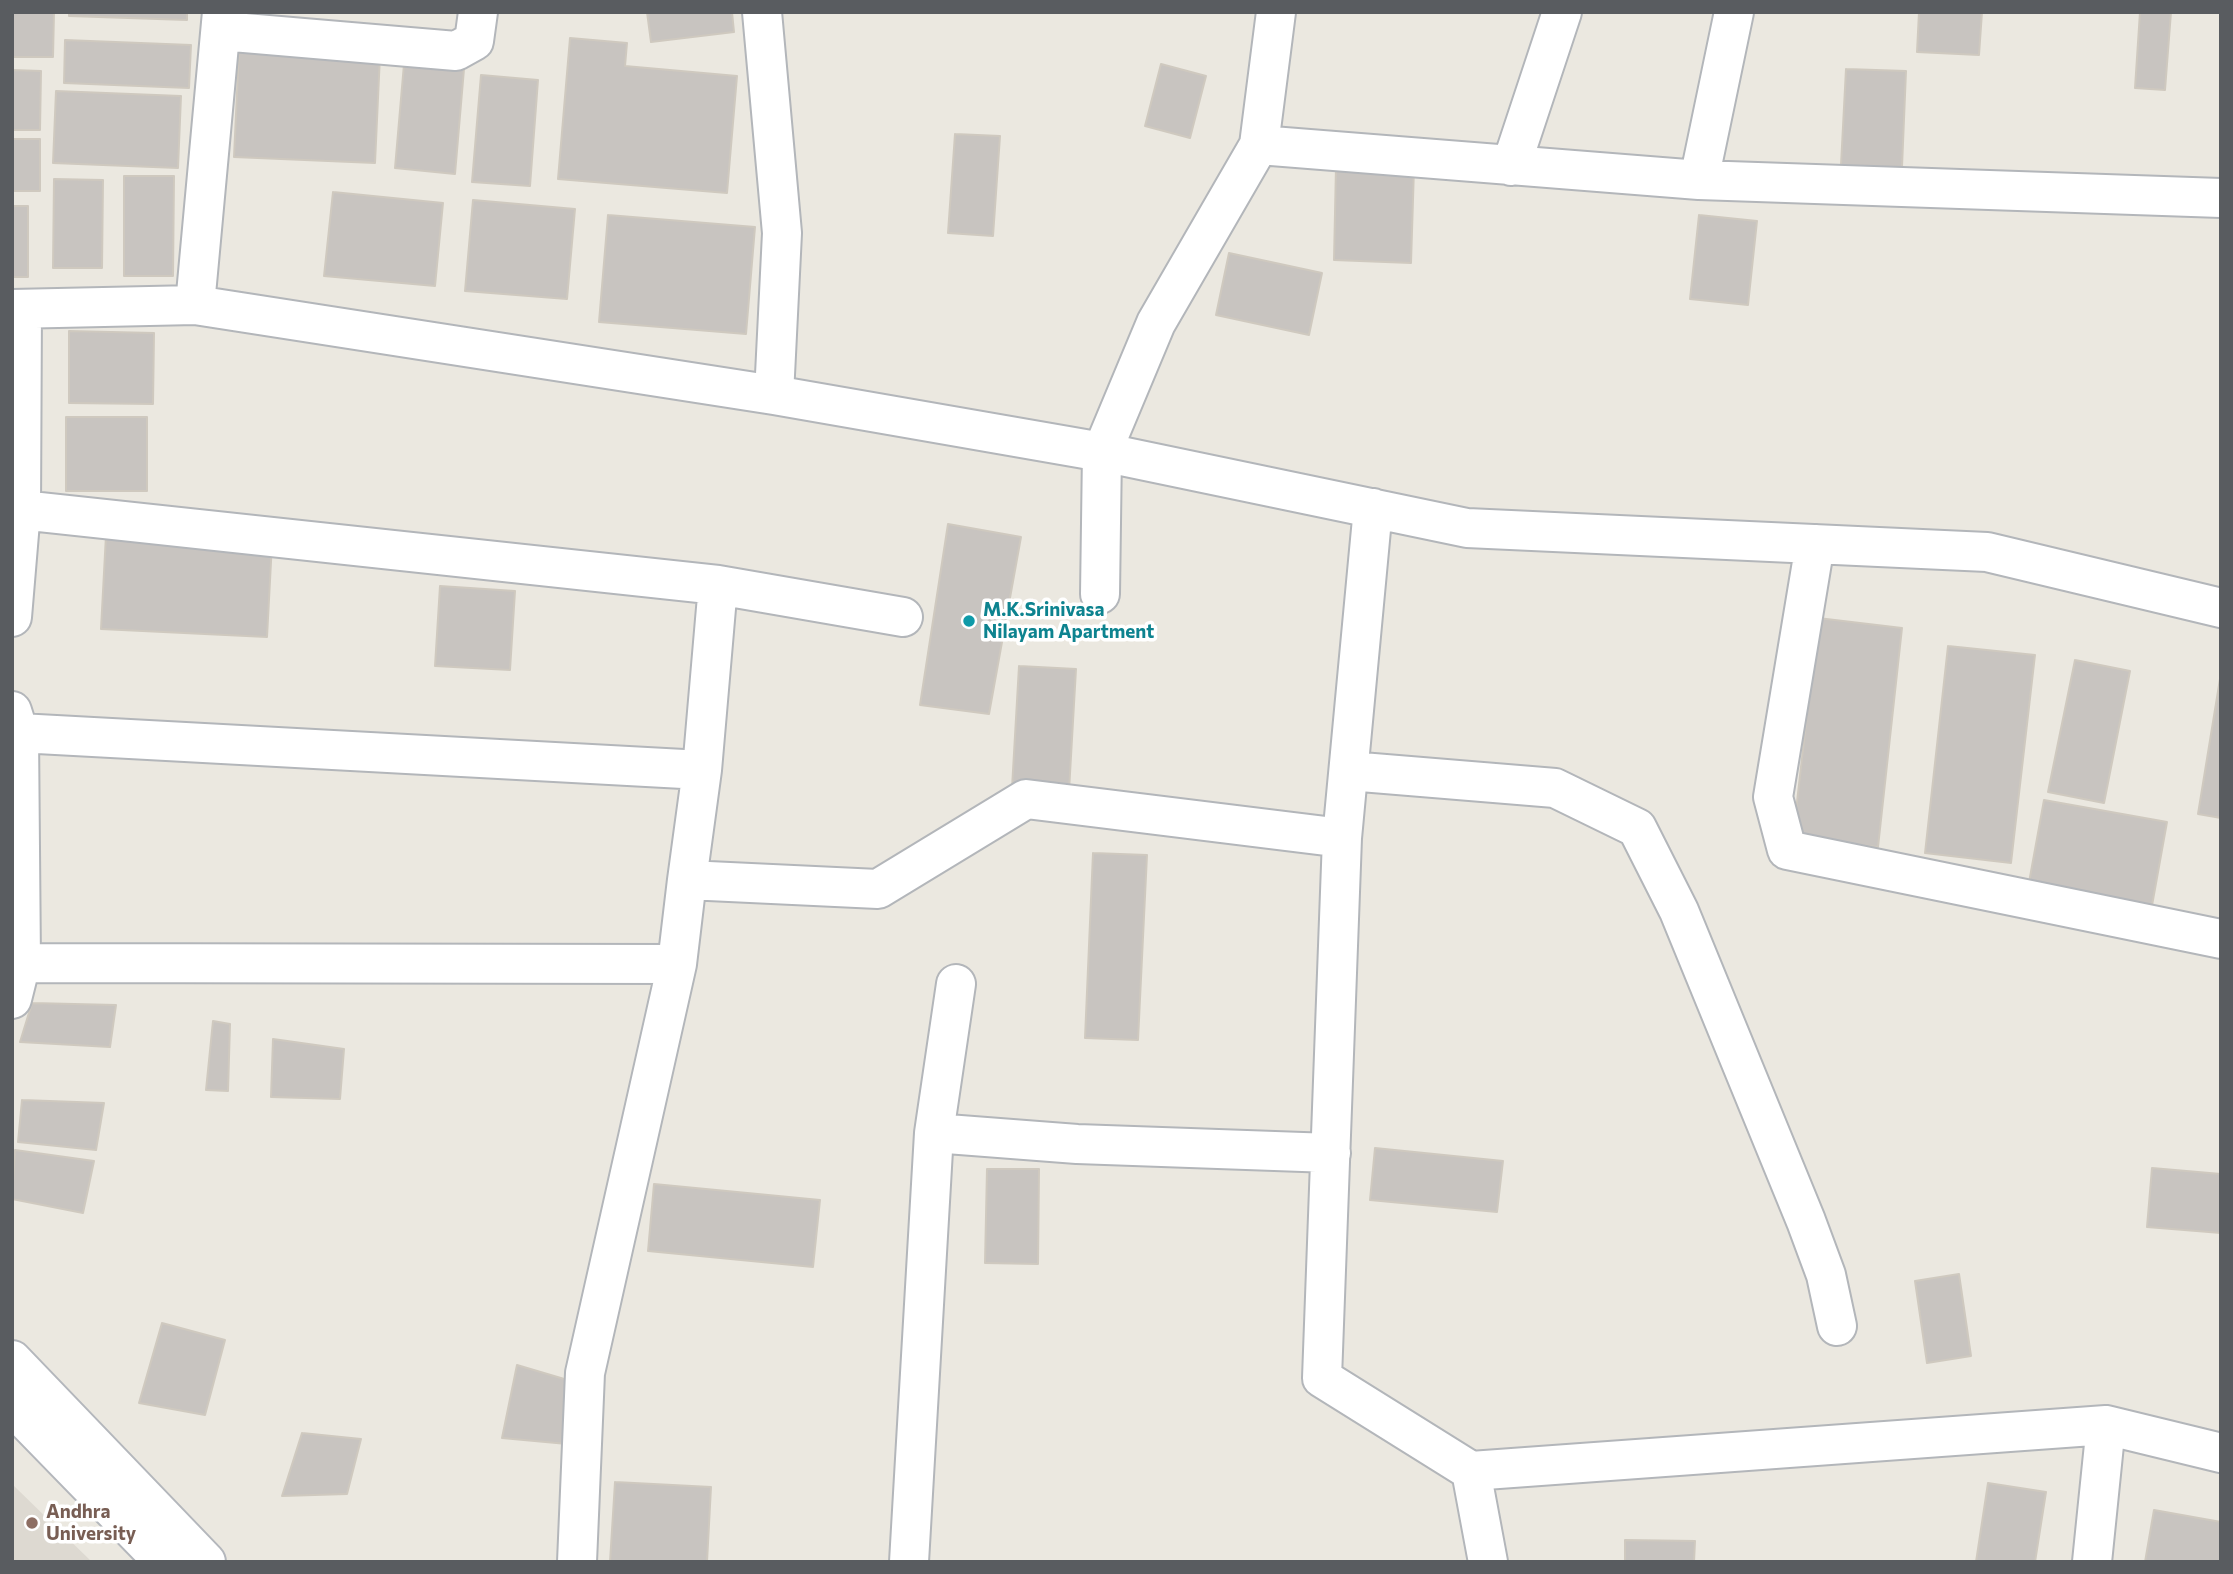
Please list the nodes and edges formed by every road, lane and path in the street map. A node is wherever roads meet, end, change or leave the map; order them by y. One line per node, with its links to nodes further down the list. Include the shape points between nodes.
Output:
1 (478, 12): 6 (street, via 474,41 456,51)
2 (762, 12): 13 (street, via 782,233)
3 (1276, 12): 7 (street)
4 (1562, 12): 8 (street)
5 (1734, 12): 9 (street)
6 (222, 22): 11 (street)
7 (1259, 145): 8 (street); 14 (street, via 1156,323)
8 (1511, 166): 9 (street)
9 (1699, 180): 10 (street)
10 (2221, 198)
11 (195, 305): 12 (street); 13 (street)
12 (17, 309): 16 (street)
13 (774, 395): 14 (street)
14 (1102, 452): 15 (street); 19 (street)
15 (1373, 508): 17 (street, via 1467,528); 25 (street)
16 (21, 510): 18 (street); 21 (street)
17 (1815, 544): 20 (street, via 1987,552); 28 (street, via 1773,797 1787,850)
18 (718, 586): 22 (street); 24 (street)
19 (1100, 594)
20 (2221, 608)
21 (12, 617)
22 (903, 617)
23 (15, 722): 24 (street); 30 (street)
24 (702, 770): 27 (street)
25 (1349, 771): 26 (street); 34 (street, via 1555,788 1637,828 1679,911 1806,1221 1826,1275)
26 (1342, 838): 27 (street, via 1026,800 878,889); 33 (street)
27 (687, 880): 29 (street)
28 (2221, 939)
29 (677, 964): 30 (street); 42 (street, via 585,1373)
30 (16, 981)
31 (956, 984): 32 (street)
32 (934, 1133): 33 (street, via 1077,1144); 43 (street)
33 (1331, 1153): 39 (street, via 1322,1378)
34 (1837, 1326)
35 (12, 1360): 41 (street)
36 (12, 1406): 40 (street)
37 (2106, 1425): 38 (street); 39 (street); 45 (street)
38 (2221, 1453)
39 (1471, 1471): 44 (street)
40 (164, 1562)
41 (206, 1562)
42 (578, 1562)
43 (909, 1562)
44 (1488, 1562)
45 (2092, 1562)

